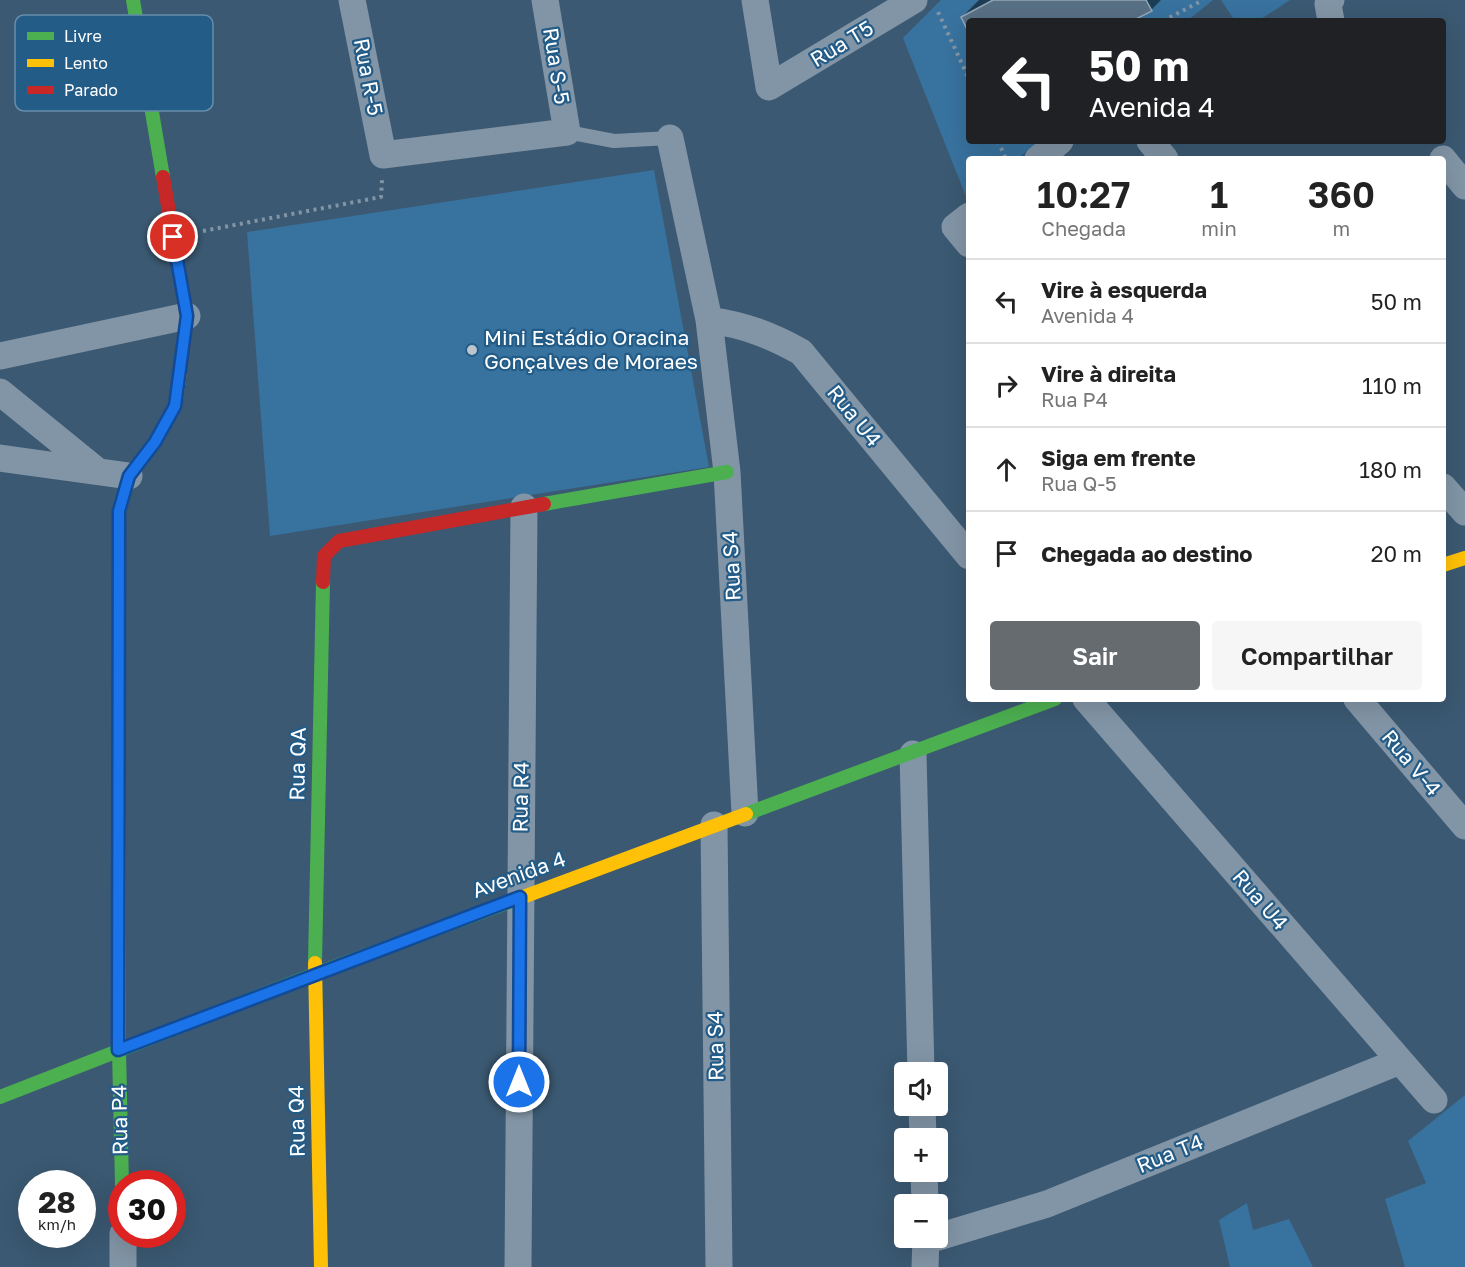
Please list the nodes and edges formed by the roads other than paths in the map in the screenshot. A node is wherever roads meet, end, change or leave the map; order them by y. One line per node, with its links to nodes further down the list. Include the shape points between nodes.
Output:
1 (132, 0): 7 (street, Rua P4)
2 (352, 0): 10 (street, Rua R-5, via 383,155)
3 (545, 0): 10 (street, Rua S-5)
4 (754, 0): 6 (street, Rua T5, via 770,87)
5 (1331, 0): 8 (street)
6 (925, 5)
7 (135, 15)
8 (1330, 18)
9 (151, 111): 20 (street, Rua P4)
10 (567, 132): 11 (lane, via 614,141)
11 (670, 138): 21 (street, Rua S4)
12 (1056, 144): 15 (street)
13 (1152, 144): 16 (street)
14 (1430, 144): 17 (street)
15 (1042, 156)
16 (1162, 156)
17 (1440, 156)
18 (1446, 163): 19 (street)
19 (1465, 186)
20 (187, 316): 22 (street); 27 (street, Rua P4, via 175,406 155,442)
21 (709, 320): 26 (street, Rua S4); 31 (street, Rua U4, via 739,324 772,335 801,352)
22 (0, 356)
23 (0, 392): 25 (street)
24 (0, 458): 25 (street)
25 (96, 470): 27 (street)
26 (727, 472): 29 (street); 38 (street, Rua S4)
27 (129, 476): 43 (street, Rua P4, via 119,511)
28 (1446, 490): 30 (street)
29 (524, 507): 41 (street, Rua R4); 42 (street, Rua QA, via 339,541 324,556)
30 (1465, 512)
31 (966, 552)
32 (1465, 558): 33 (street)
33 (1446, 564)
34 (1046, 702): 37 (street, Avenida 4)
35 (1089, 702): 44 (street, Rua U4)
36 (1360, 702): 40 (street, Rua V-4)
37 (913, 754): 38 (street, Avenida 4); 45 (street)
38 (745, 813): 39 (street, Avenida 4)
39 (714, 825): 41 (street, Avenida 4); 55 (street, Rua S4)
40 (1465, 826)
41 (520, 897): 42 (street, Avenida 4); 54 (street, Rua R4)
42 (315, 974): 43 (street, Avenida 4); 53 (street, Rua Q4)
43 (118, 1050): 46 (street, Avenida 4); 48 (street, Rua P4)
44 (1400, 1061): 47 (street, Rua U4); 49 (street, Rua T4, via 1047,1204)
45 (921, 1062)
46 (0, 1097)
47 (1434, 1100)
48 (122, 1170)
49 (948, 1233)
50 (123, 1248): 52 (street)
51 (929, 1248): 56 (street, Rua T4)
52 (123, 1267)
53 (321, 1267)
54 (518, 1267)
55 (719, 1267)
56 (925, 1267)

